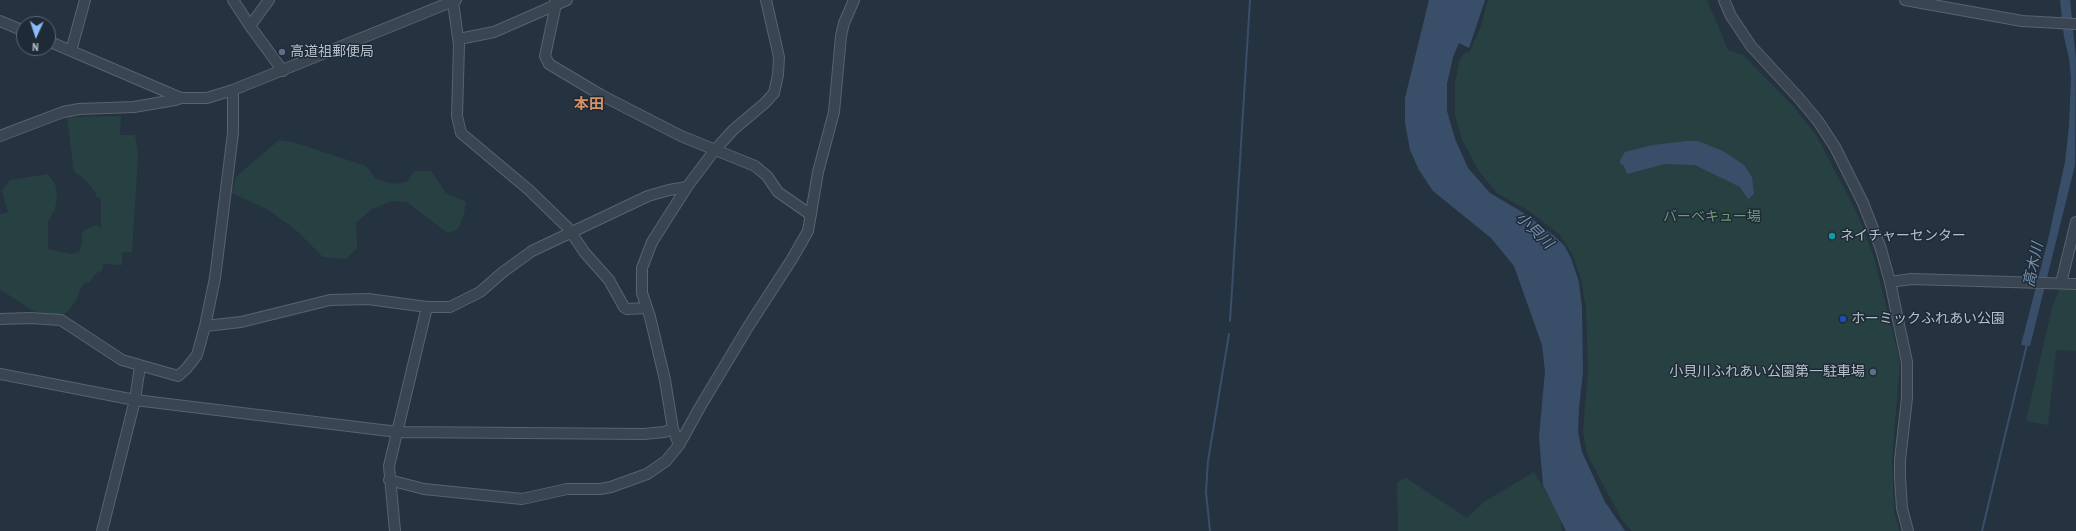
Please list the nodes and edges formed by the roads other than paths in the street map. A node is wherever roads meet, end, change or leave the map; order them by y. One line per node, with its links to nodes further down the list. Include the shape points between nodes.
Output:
1 (85, 0): 17 (street)
2 (233, 0): 13 (street)
3 (269, 0): 13 (street)
4 (567, 0): 10 (street)
5 (766, 0): 22 (street, via 779,57 775,90 771,98 733,130)
6 (854, 0): 24 (street, via 841,36 834,112 818,172)
7 (1724, 0): 27 (street, via 1748,42 1818,121 1835,147 1873,227)
8 (1905, 0): 12 (street, via 2022,21)
9 (455, 1): 15 (street); 18 (street)
10 (556, 2): 15 (street, via 494,32); 22 (street, via 545,56 549,64 608,98)
11 (0, 21): 14 (street)
12 (2076, 24)
13 (250, 26): 18 (street)
14 (16, 28)
15 (459, 39): 26 (street, via 458,116 461,133 529,190)
16 (56, 45): 17 (street)
17 (71, 51): 20 (street)
18 (283, 70): 19 (street)
19 (233, 90): 20 (street, via 207,98); 33 (street, via 233,133 215,278)
20 (181, 98): 21 (street, via 134,107 63,112)
21 (0, 136)
22 (714, 151): 23 (street); 24 (street, via 761,170 778,192)
23 (687, 187): 26 (street, via 648,196); 31 (street, via 643,261 642,289)
24 (811, 215): 39 (street, via 804,238 744,333)
25 (2076, 222): 28 (street)
26 (571, 232): 30 (street, via 524,256 480,292 464,301 450,307); 31 (street, via 584,253 609,280 624,307)
27 (1890, 282): 28 (street, via 1912,279); 43 (street, via 1907,362 1907,398 1900,478 1902,508)
28 (2058, 283): 29 (street)
29 (2076, 284)
30 (427, 307): 33 (street, via 368,299 330,300 241,322); 38 (street)
31 (647, 308): 37 (street, via 665,380)
32 (0, 320): 34 (street, via 60,320 107,352)
33 (205, 326): 34 (street, via 197,355 178,376)
34 (140, 366): 36 (street)
35 (0, 374): 36 (street)
36 (135, 400): 38 (street); 41 (street)
37 (673, 429): 38 (street, via 644,434); 39 (street)
38 (398, 432): 40 (street, via 389,466)
39 (679, 445): 40 (street, via 661,466 622,484 600,489 557,491 528,498 424,489)
40 (389, 480): 42 (street)
41 (102, 531)
42 (395, 531)
43 (1908, 531)

